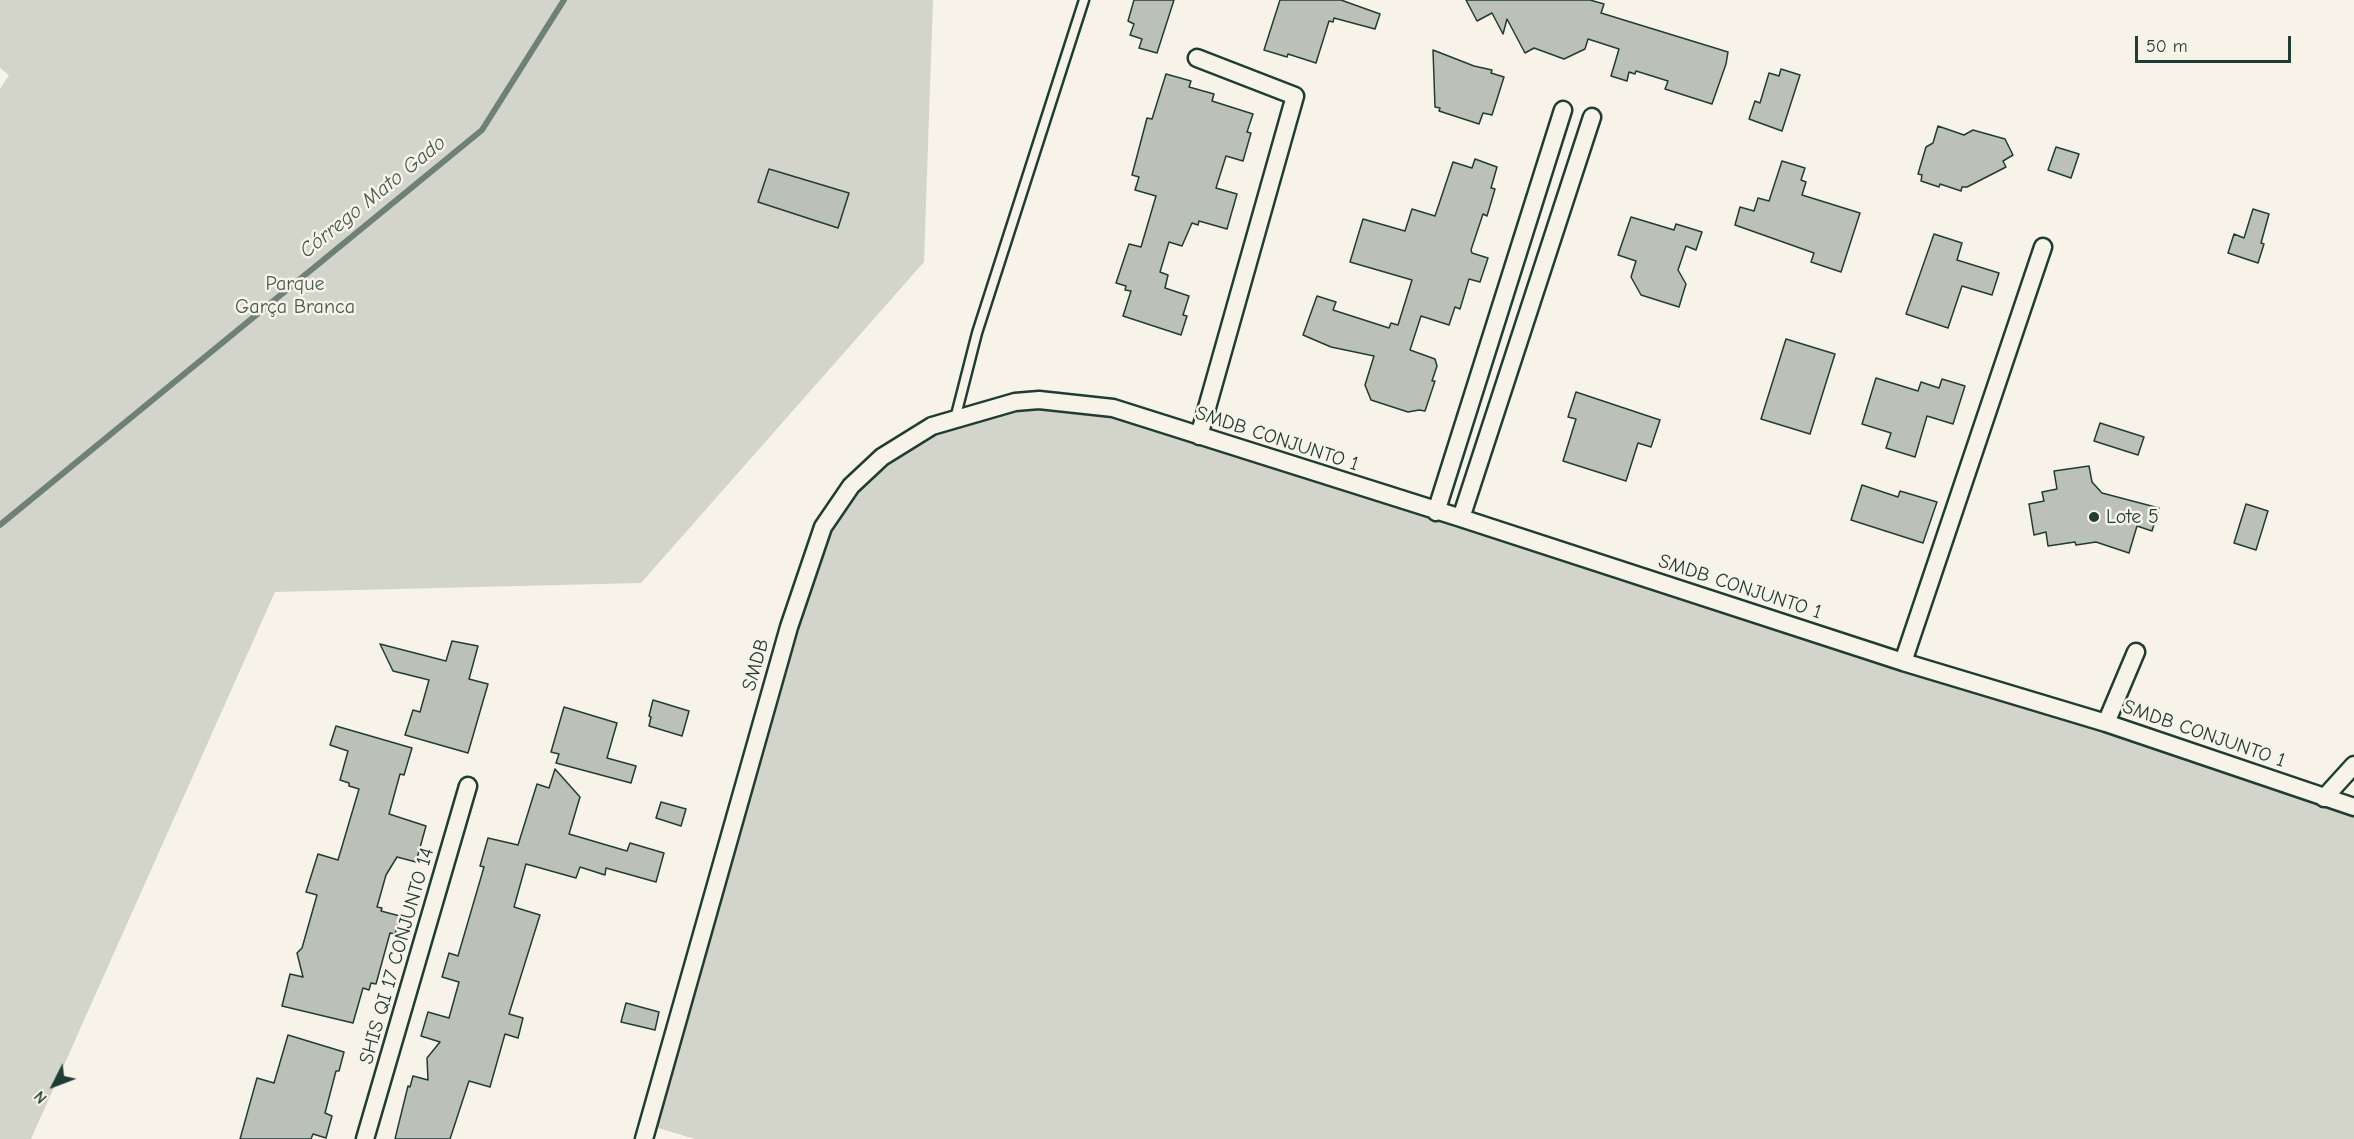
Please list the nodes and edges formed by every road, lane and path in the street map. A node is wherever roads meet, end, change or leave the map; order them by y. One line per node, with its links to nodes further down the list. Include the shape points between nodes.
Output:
1 (1084, 0): 7 (lane, via 977,333)
2 (1197, 58): 8 (street, via 1296,96)
3 (1563, 110): 9 (street)
4 (1592, 117): 10 (street)
5 (2043, 246): 12 (street)
6 (1113, 408): 7 (street, SMDB, via 1039,400 1015,402); 8 (street, SMDB CONJUNTO 1)
7 (955, 419): 19 (street, SMDB, via 932,426 882,457 851,486 823,527 789,627)
8 (1199, 436): 9 (street, SMDB CONJUNTO 1)
9 (1436, 512): 10 (street, SMDB CONJUNTO 1)
10 (1461, 518): 12 (street, SMDB CONJUNTO 1)
11 (2136, 652): 13 (street)
12 (1903, 662): 13 (street, SMDB CONJUNTO 1)
13 (2106, 723): 16 (street, SMDB CONJUNTO 1)
14 (2354, 765): 16 (street)
15 (468, 786): 18 (street, SHIS QI 17 CONJUNTO 14)
16 (2324, 798): 17 (street, SMDB CONJUNTO 1)
17 (2354, 807)
18 (365, 1139)
19 (644, 1139)

